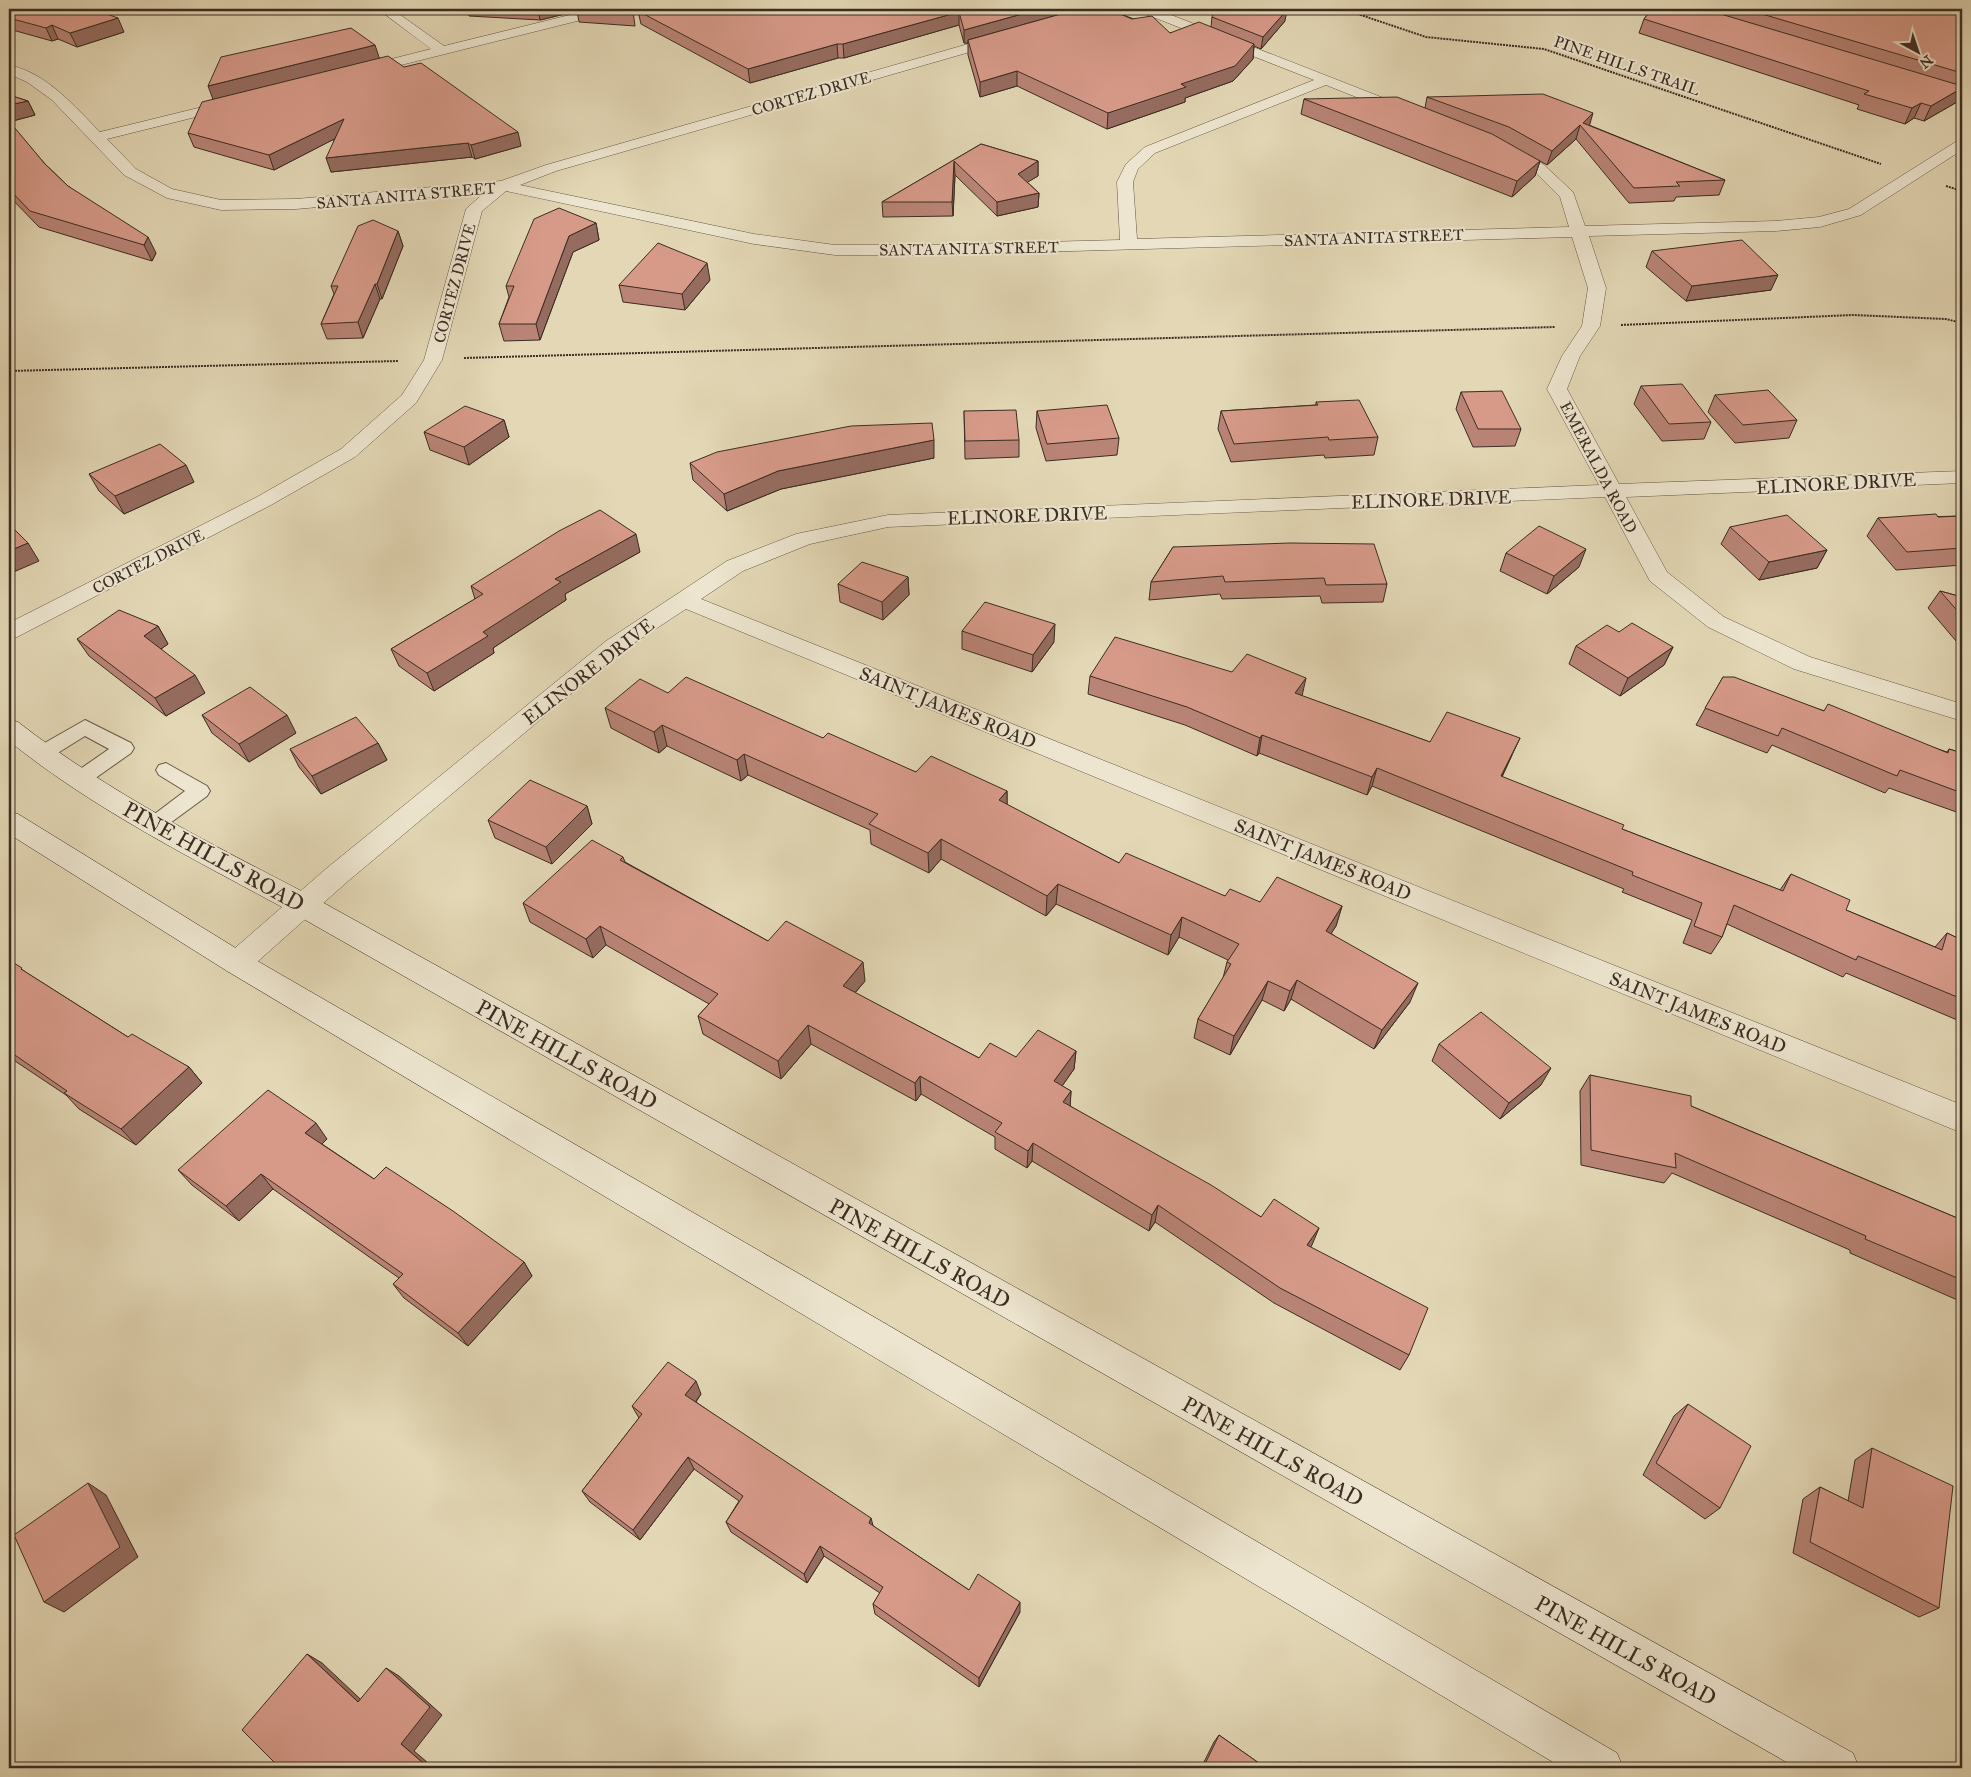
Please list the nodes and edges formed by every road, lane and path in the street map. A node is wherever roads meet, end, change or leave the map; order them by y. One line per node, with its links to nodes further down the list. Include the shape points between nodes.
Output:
1 (384, 9): 6 (street)
2 (608, 9): 6 (street)
3 (1145, 9): 9 (street)
4 (1343, 9): 15 (path, PINE HILLS TRAIL, via 1427,37 1544,49)
5 (1019, 34): 16 (street, CORTEZ DRIVE, via 551,168)
6 (442, 51): 8 (street)
7 (9, 69): 12 (street, SANTA ANITA STREET, via 32,78 56,96)
8 (347, 75)
9 (1325, 81): 11 (street); 18 (street, via 1150,150 1132,167 1125,182)
10 (251, 99): 12 (street)
11 (1417, 115)
12 (98, 137): 16 (street, SANTA ANITA STREET, via 130,172 167,193 221,205 296,204)
13 (1490, 143): 17 (street, EMERALDA ROAD, via 1538,167 1568,195)
14 (1962, 144): 17 (street, SANTA ANITA STREET, via 1855,212 1820,222)
15 (1889, 166)
16 (502, 186): 18 (street, SANTA ANITA STREET, via 754,239 835,250); 28 (street, CORTEZ DRIVE, via 474,209 433,360 409,399 348,453 264,501)
17 (1580, 231): 18 (street, SANTA ANITA STREET); 26 (street, EMERALDA ROAD, via 1597,288 1591,326 1571,356 1557,389)
18 (1129, 244)
19 (1962, 323): 21 (path, via 1946,319 1853,315)
20 (1560, 326): 22 (path)
21 (1613, 326)
22 (456, 358)
23 (398, 361): 24 (path)
24 (9, 371)
25 (1962, 477): 26 (street, ELINORE DRIVE)
26 (1613, 493): 27 (street, ELINORE DRIVE, via 888,521 804,539 735,566); 29 (street, EMERALDA ROAD, via 1658,576 1716,622 1802,663)
27 (684, 600): 36 (street, ELINORE DRIVE, via 614,646); 38 (street, SAINT JAMES ROAD)
28 (9, 632)
29 (1962, 714)
30 (9, 728): 31 (street, PINE HILLS ROAD)
31 (41, 754): 33 (street, PINE HILLS ROAD); 33 (lane, via 85,726 124,748)
32 (166, 770): 35 (lane, via 200,791)
33 (80, 779): 35 (street, PINE HILLS ROAD)
34 (9, 820): 37 (street)
35 (155, 824): 36 (street, PINE HILLS ROAD)
36 (303, 905): 37 (street, ELINORE DRIVE); 40 (street, PINE HILLS ROAD)
37 (237, 963): 39 (street)
38 (1962, 1119)
39 (1602, 1768)
40 (1838, 1768)

